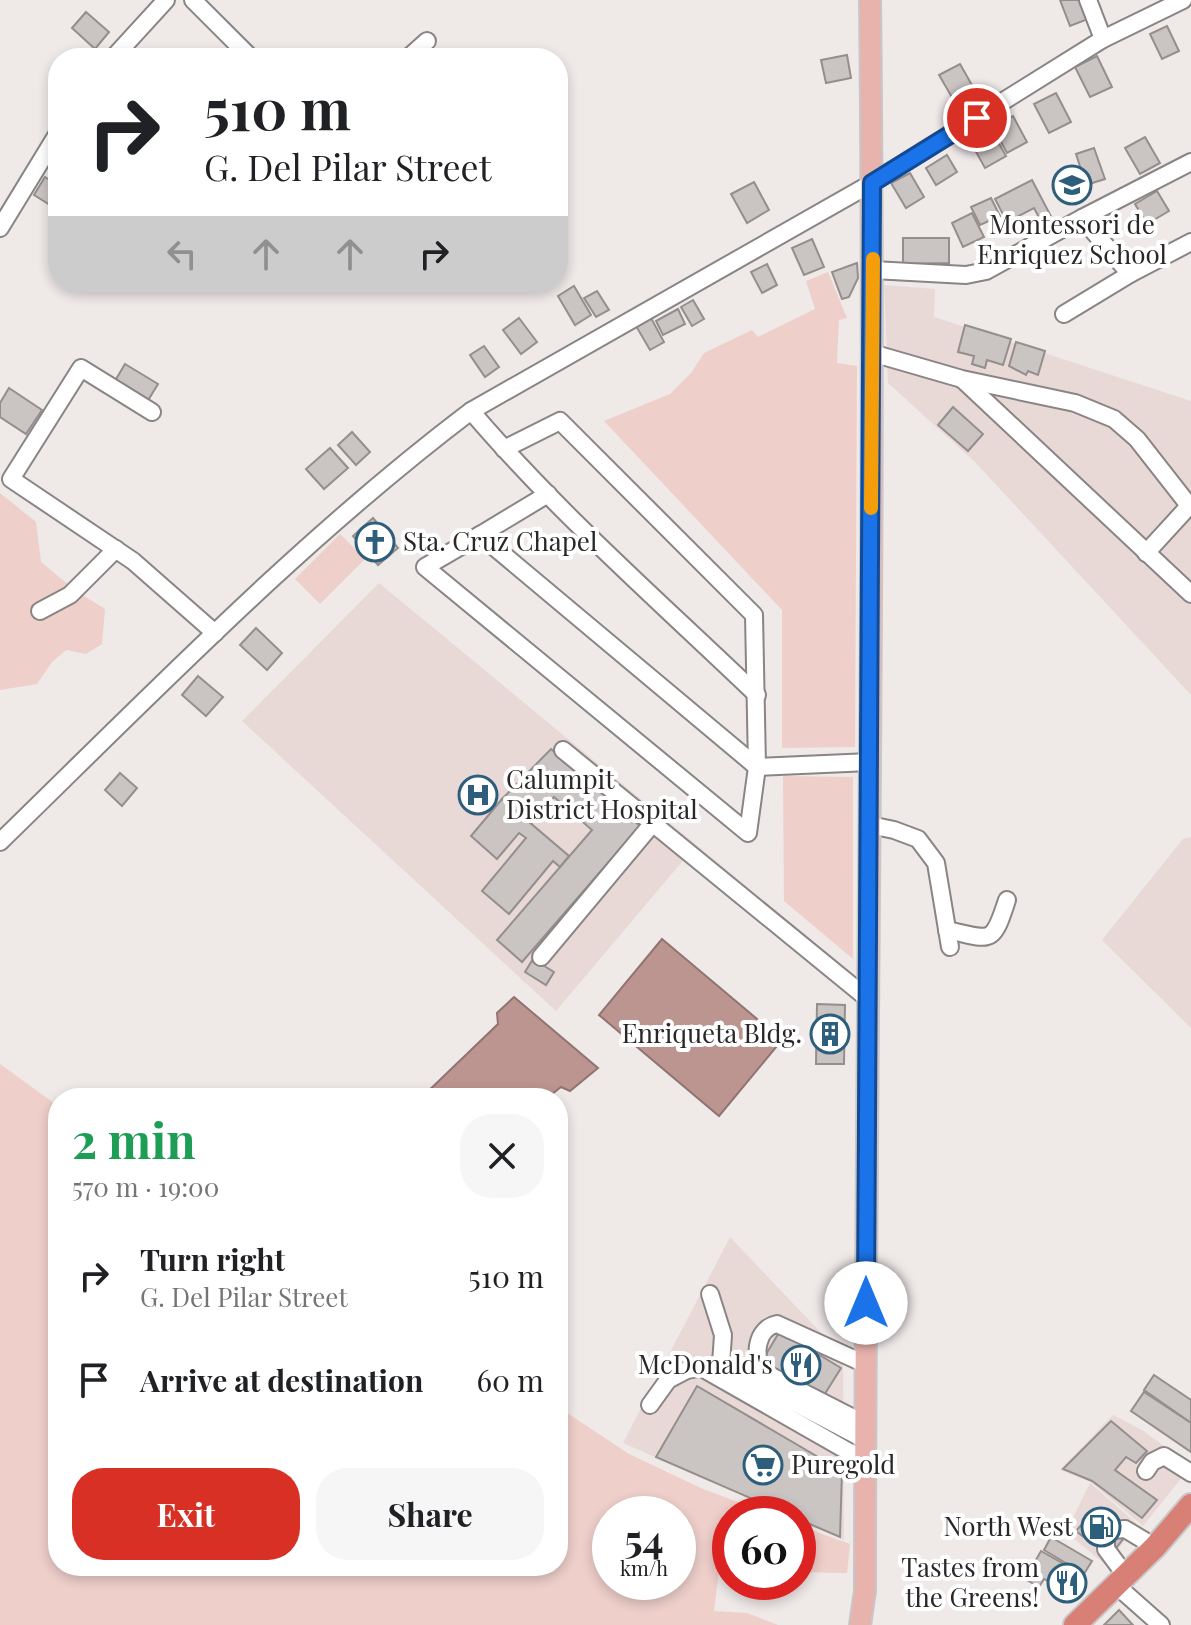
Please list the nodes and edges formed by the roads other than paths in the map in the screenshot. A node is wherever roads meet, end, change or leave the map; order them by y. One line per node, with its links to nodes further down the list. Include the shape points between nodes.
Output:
1 (166, 0): 8 (street)
2 (193, 0): 9 (street)
3 (870, 0): 13 (main road)
4 (1088, 0): 6 (street)
5 (1183, 0): 6 (street)
6 (1103, 39): 13 (street)
7 (427, 41): 10 (street)
8 (122, 48)
9 (241, 48)
10 (419, 48)
11 (48, 149): 15 (street)
12 (1191, 162): 14 (street)
13 (872, 183): 17 (main road); 22 (street)
14 (1082, 218): 17 (street, via 986,271 966,275); 18 (street)
15 (0, 228)
16 (1191, 242): 18 (street)
17 (873, 270): 20 (main road)
18 (1130, 274): 19 (street)
19 (1064, 314)
20 (872, 353): 21 (street); 35 (main road)
21 (962, 379): 26 (street, via 1075,403 1114,419 1137,439); 29 (street)
22 (471, 411): 24 (street); 32 (street, via 413,455)
23 (152, 412): 28 (street, via 81,368 11,479)
24 (504, 449): 25 (street); 33 (street, via 560,421 754,615)
25 (548, 494): 27 (street); 33 (street)
26 (1190, 507): 29 (street)
27 (480, 535): 36 (street); 36 (street, via 425,567 748,833)
28 (116, 549): 31 (street, via 70,595); 32 (street)
29 (1146, 553): 30 (street)
30 (1191, 594)
31 (40, 611)
32 (215, 633): 39 (street)
33 (757, 695): 36 (street)
34 (563, 750): 37 (street)
35 (870, 762): 36 (street); 38 (main road)
36 (757, 767)
37 (653, 823): 41 (street); 42 (street)
38 (870, 825): 40 (street, via 918,839 936,863 948,939 993,935); 42 (main road)
39 (0, 842)
40 (1007, 900)
41 (541, 957)
42 (868, 999): 45 (main road)
43 (710, 1294): 44 (street, via 723,1335)
44 (721, 1364): 46 (street); 48 (street)
45 (865, 1364): 48 (main road); 48 (street, via 777,1324 763,1332 756,1357 765,1373)
46 (702, 1368): 47 (street, via 668,1380); 49 (street)
47 (650, 1405)
48 (865, 1432): 49 (main road)
49 (865, 1461): 55 (main road)
50 (1146, 1471): 51 (street, via 1164,1456)
51 (1191, 1473)
52 (1191, 1505): 53 (highway)
53 (1157, 1545): 54 (highway); 54 (street, via 1125,1529 1110,1535 1106,1549)
54 (1121, 1581): 56 (highway); 57 (street)
55 (860, 1625)
56 (1075, 1625)
57 (1161, 1625)

